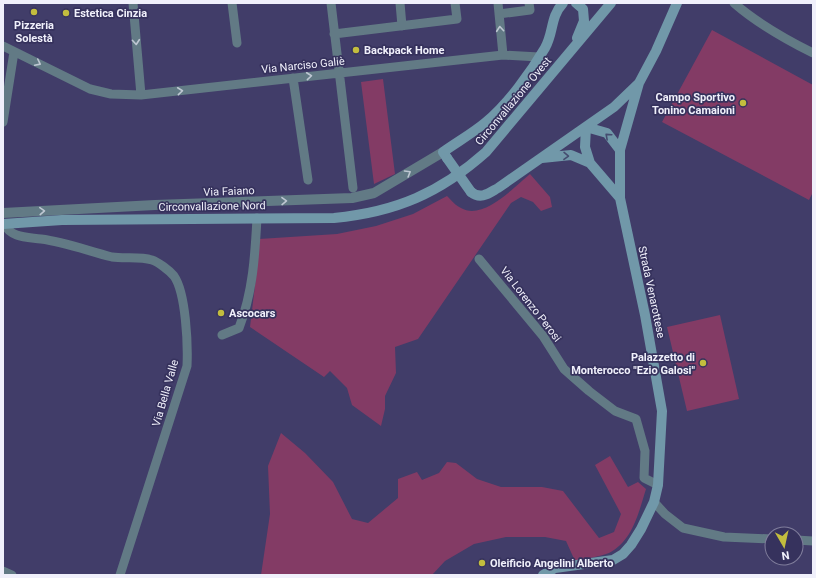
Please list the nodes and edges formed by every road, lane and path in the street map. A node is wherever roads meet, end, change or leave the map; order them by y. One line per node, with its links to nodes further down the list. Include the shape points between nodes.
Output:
1 (133, 3): 26 (street, one-way to 26)
2 (232, 3): 16 (street)
3 (331, 3): 15 (street)
4 (400, 3): 14 (street)
5 (455, 3): 14 (street, via 457,19)
6 (498, 3): 13 (street)
7 (529, 3): 13 (street, via 530,10)
8 (563, 3): 22 (main road, via 557,9 546,46)
9 (576, 3): 18 (main road, via 583,9 584,21)
10 (611, 3): 18 (main road, Circonvallazione Ovest)
11 (677, 3): 25 (main road, Strada Venarottese)
12 (734, 3): 20 (street, via 762,26)
13 (499, 14): 21 (street, one-way to 13)
14 (402, 26): 15 (street)
15 (334, 34): 23 (street)
16 (237, 43)
17 (3, 46): 19 (street, Via Narciso Galiè)
18 (572, 48): 35 (main road, Circonvallazione Ovest, via 486,152 466,170)
19 (14, 52): 26 (street, Via Narciso Galiè, one-way to 26, via 90,89 111,94); 27 (street)
20 (813, 53)
21 (502, 55): 22 (street, Via Narciso Galiè); 23 (street, Via Narciso Galiè)
22 (539, 57): 30 (main road, via 486,123)
23 (339, 73): 24 (street, Via Narciso Galiè, one-way to 23); 34 (street)
24 (293, 78): 26 (street, Via Narciso Galiè, one-way to 24); 33 (street)
25 (639, 83): 28 (main road, Strada Venarottese, via 614,107); 29 (main road, Strada Venarottese)
26 (141, 95)
27 (3, 117)
28 (586, 127): 29 (main road, one-way to 28, via 607,133); 31 (main road, Strada Venarottese); 32 (main road, Strada Venarottese, via 585,146)
29 (620, 150): 36 (main road, Strada Venarottese)
30 (445, 155): 31 (main road, Strada Venarottese, bridge, via 476,196 486,195); 37 (street, Via Faiano, one-way to 30, via 352,198 374,193)
31 (542, 158): 32 (main road, Strada Venarottese, one-way to 32, via 570,155)
32 (590, 163): 36 (main road, Strada Venarottese)
33 (308, 180)
34 (353, 188)
35 (419, 197): 38 (main road, Circonvallazione Nord, via 386,209 334,218)
36 (620, 198): 42 (main road, Strada Venarottese, via 662,411)
37 (3, 213)
38 (257, 218): 39 (main road, Circonvallazione Nord, via 62,220); 41 (street, via 254,267 246,310 239,328)
39 (4, 224): 47 (street, Via Bella Valle, via 14,235 46,240 112,257 153,260 174,276 178,285 188,340 187,366)
40 (479, 258): 42 (street, Via Lorenzo Perosi, via 543,336 564,369 615,411 636,419 645,451 644,478)
41 (222, 335)
42 (658, 485): 43 (main road, Strada Venarottese)
43 (652, 506): 44 (street, via 684,528 724,536); 48 (main road, Strada Venarottese, via 641,529 623,554 613,560 555,568)
44 (764, 538)
45 (3, 571): 46 (street)
46 (12, 575)
47 (120, 575)
48 (543, 575)

